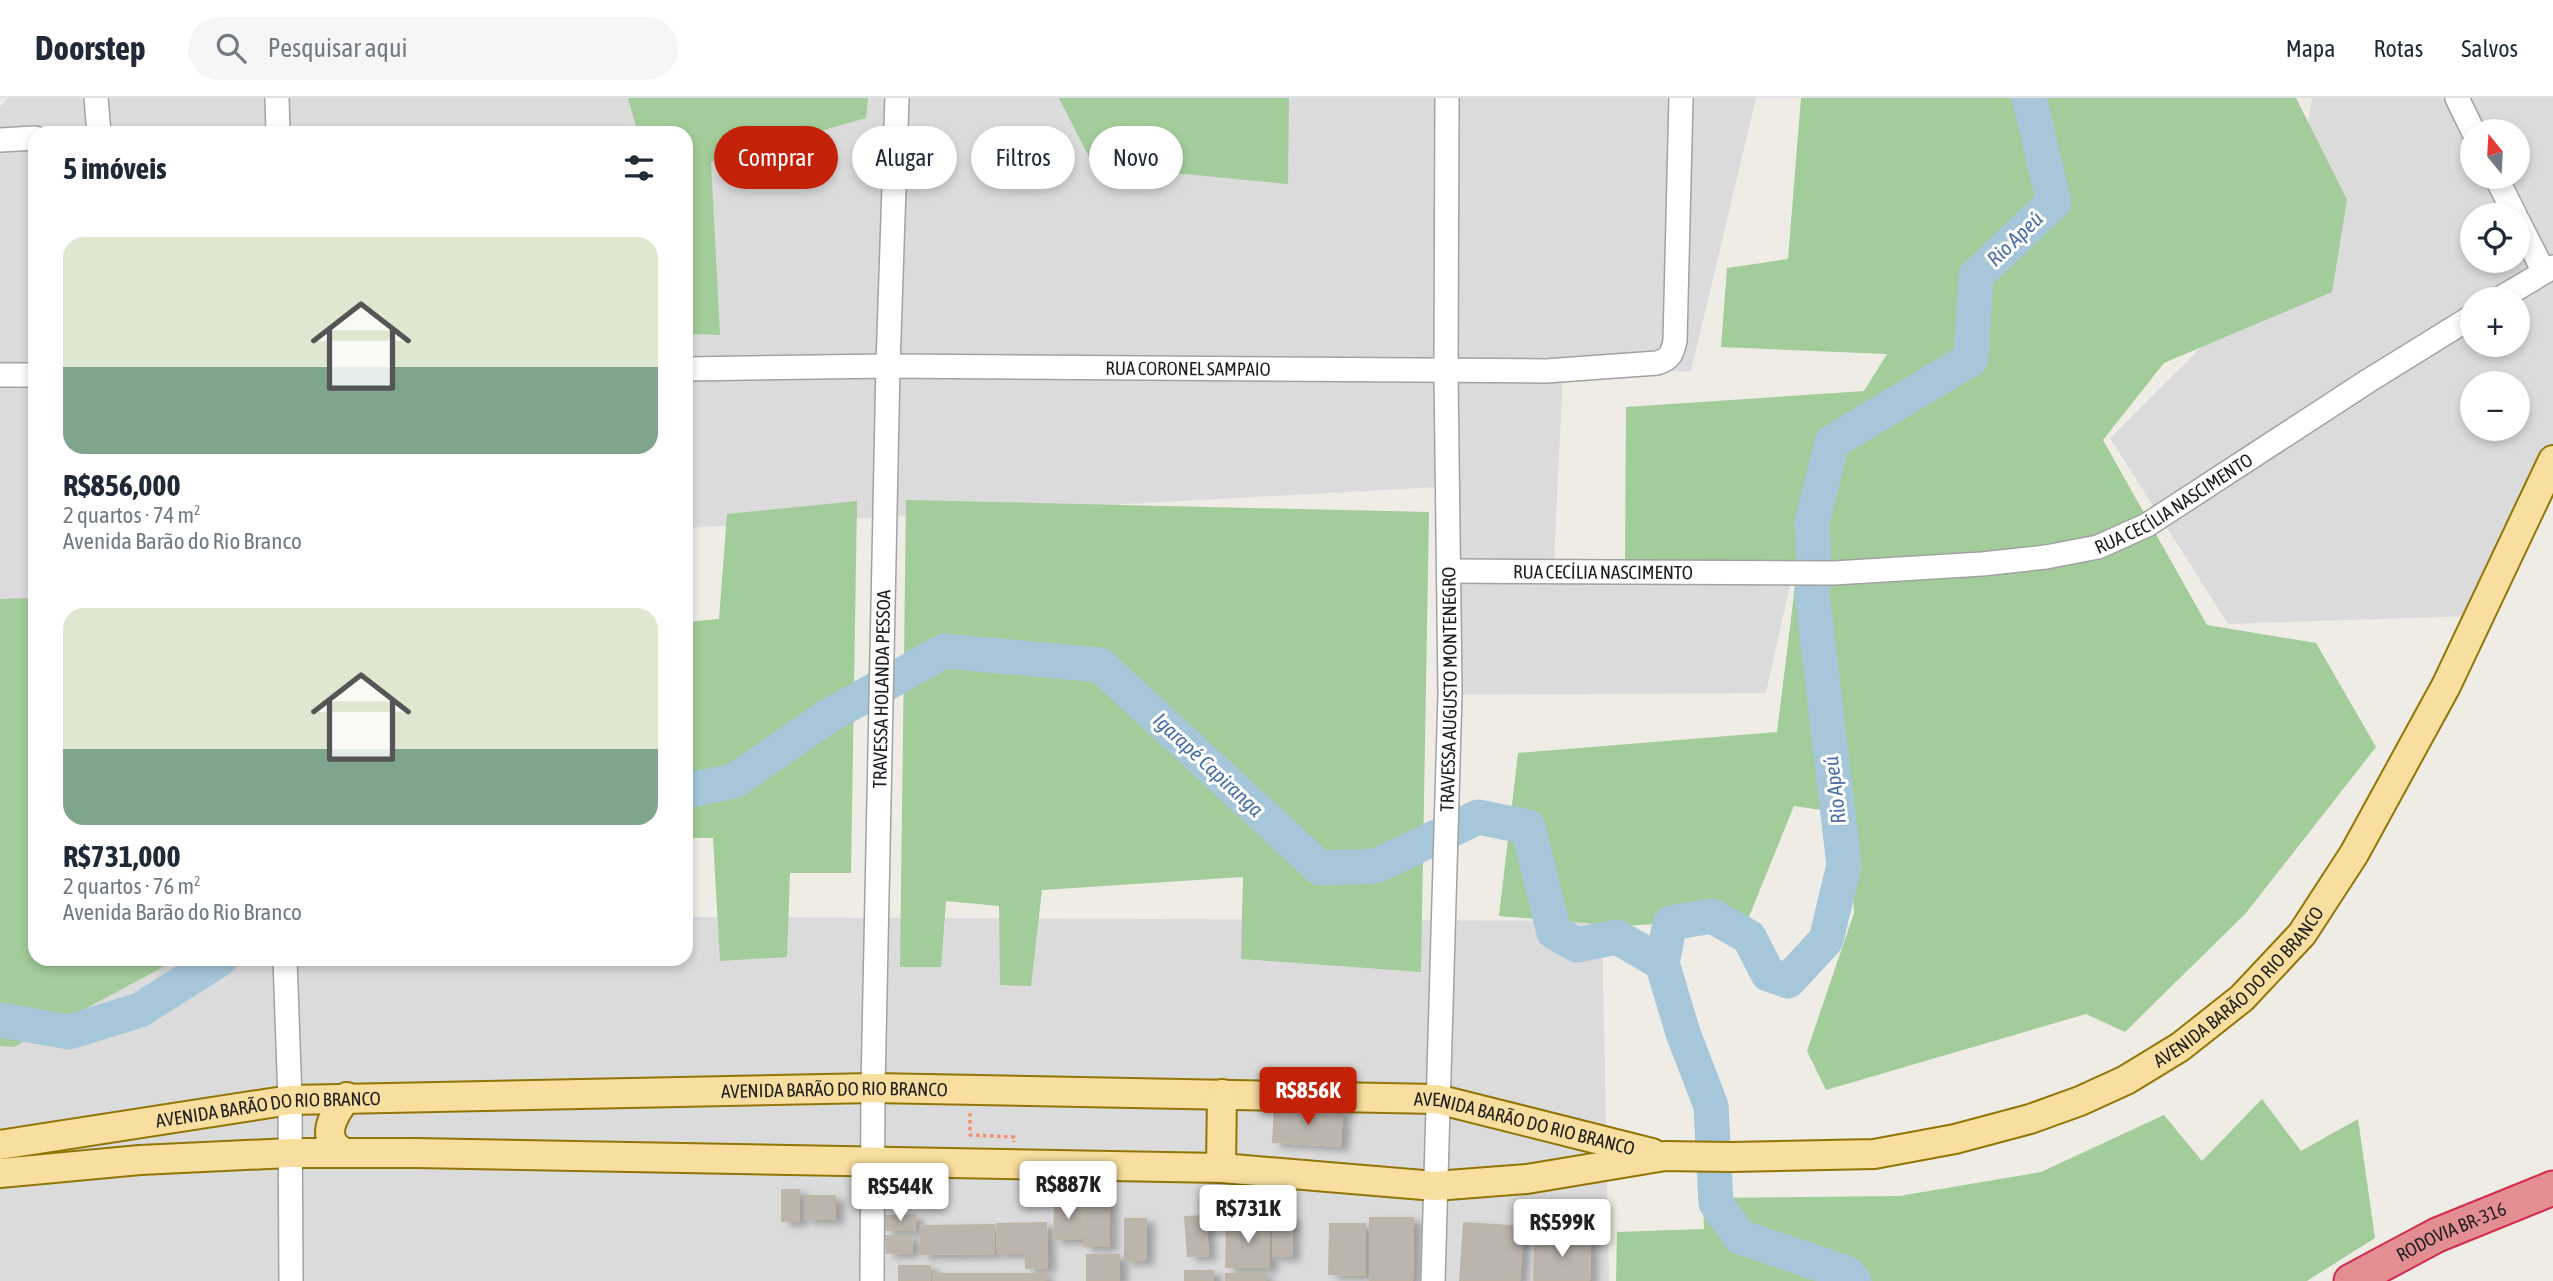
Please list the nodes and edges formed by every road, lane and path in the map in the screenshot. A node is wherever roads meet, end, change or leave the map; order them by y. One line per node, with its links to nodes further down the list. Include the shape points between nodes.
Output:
1 (96, 98): 8 (street)
2 (277, 98): 9 (street)
3 (897, 98): 16 (street, TRAVESSA HOLANDA PESSOA)
4 (1447, 98): 18 (street, TRAVESSA AUGUSTO MONTENEGRO)
5 (1681, 98): 18 (street, RUA CORONEL SAMPAIO, via 1675,341 1667,360 1546,371)
6 (2457, 98): 7 (street)
7 (2467, 119)
8 (98, 126)
9 (278, 126)
10 (28, 138): 11 (street)
11 (0, 140)
12 (2530, 240): 13 (street)
13 (2548, 269): 14 (street)
14 (2519, 287)
15 (2460, 324): 22 (street, RUA CECÍLIA NASCIMENTO, via 2147,525 2112,543 2076,552 1834,573)
16 (888, 366): 17 (street, RUA CORONEL SAMPAIO); 18 (street, RUA CORONEL SAMPAIO); 24 (street, TRAVESSA HOLANDA PESSOA)
17 (693, 369)
18 (1446, 371): 22 (street, TRAVESSA AUGUSTO MONTENEGRO)
19 (0, 375): 20 (street)
20 (28, 375)
21 (2553, 460): 33 (main road, AVENIDA BARÃO DO RIO BRANCO, via 2446,685 2354,854 2302,934 2242,998 2180,1047 2126,1080 2031,1119 1874,1154)
22 (1449, 571): 28 (street, TRAVESSA AUGUSTO MONTENEGRO, via 1450,693)
23 (285, 966): 29 (street)
24 (873, 1088): 25 (main road, AVENIDA BARÃO DO RIO BRANCO); 27 (main road, AVENIDA BARÃO DO RIO BRANCO); 34 (street, TRAVESSA HOLANDA PESSOA)
25 (970, 1090): 26 (main road, AVENIDA BARÃO DO RIO BRANCO); 35 (path, via 970,1135 1014,1137)
26 (1222, 1094): 28 (main road, AVENIDA BARÃO DO RIO BRANCO); 36 (main road)
27 (347, 1097): 29 (main road, AVENIDA BARÃO DO RIO BRANCO); 32 (main road, via 334,1113 329,1133 333,1144)
28 (1437, 1099): 33 (main road, AVENIDA BARÃO DO RIO BRANCO); 38 (street, TRAVESSA AUGUSTO MONTENEGRO)
29 (290, 1100): 30 (main road, AVENIDA BARÃO DO RIO BRANCO); 31 (street)
30 (0, 1146)
31 (290, 1153): 32 (main road, AVENIDA BARÃO DO RIO BRANCO); 37 (main road, AVENIDA BARÃO DO RIO BRANCO); 40 (street)
32 (345, 1153): 34 (main road, AVENIDA BARÃO DO RIO BRANCO)
33 (1675, 1156): 38 (main road, AVENIDA BARÃO DO RIO BRANCO, via 1527,1179)
34 (872, 1162): 35 (main road, AVENIDA BARÃO DO RIO BRANCO); 41 (street, TRAVESSA HOLANDA PESSOA)
35 (1014, 1164): 36 (main road, AVENIDA BARÃO DO RIO BRANCO)
36 (1221, 1168): 38 (main road, AVENIDA BARÃO DO RIO BRANCO)
37 (0, 1172)
38 (1435, 1186): 42 (street, TRAVESSA AUGUSTO MONTENEGRO)
39 (2553, 1188): 43 (highway, RODOVIA BR-316, via 2437,1235)
40 (291, 1281)
41 (872, 1281)
42 (1433, 1281)
43 (2351, 1281)

